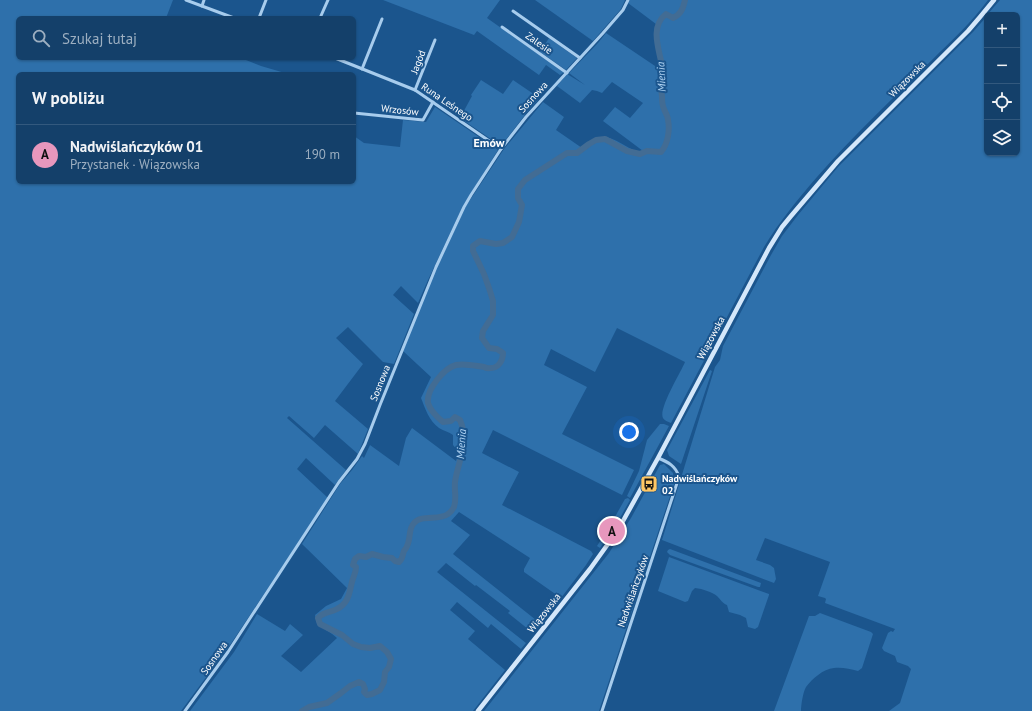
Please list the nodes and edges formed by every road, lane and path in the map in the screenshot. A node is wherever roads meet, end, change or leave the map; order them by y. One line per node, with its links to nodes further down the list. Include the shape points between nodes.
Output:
1 (186, 0): 7 (street)
2 (204, 0): 7 (street)
3 (266, 0): 10 (street)
4 (328, 0): 11 (street)
5 (628, 0): 15 (street, Sosnowa, via 623,10)
6 (994, 0): 23 (main road, Wiązowska, via 968,31 838,161 786,222 769,248)
7 (202, 6): 9 (street)
8 (514, 11): 15 (street)
9 (229, 16)
10 (260, 16)
11 (321, 16)
12 (382, 19): 17 (street)
13 (502, 27): 18 (street, Zalesie)
14 (435, 40): 19 (street, Jagód)
15 (580, 58): 18 (street, Sosnowa)
16 (340, 60): 17 (street, Runa Leśnego)
17 (362, 69): 19 (street, Runa Leśnego)
18 (566, 72): 22 (street, Sosnowa)
19 (416, 90): 20 (street, Runa Leśnego)
20 (433, 102): 21 (street, Wrzosów, via 423,120); 22 (street, Runa Leśnego)
21 (356, 113)
22 (501, 149): 24 (street, Sosnowa, via 464,207 436,266 357,459 339,482 228,652)
23 (658, 458): 25 (main road, Wiązowska, via 615,535); 26 (street, Nadwiślańczyków, via 669,462 678,471 679,477)
24 (185, 711)
25 (478, 711)
26 (602, 711)

